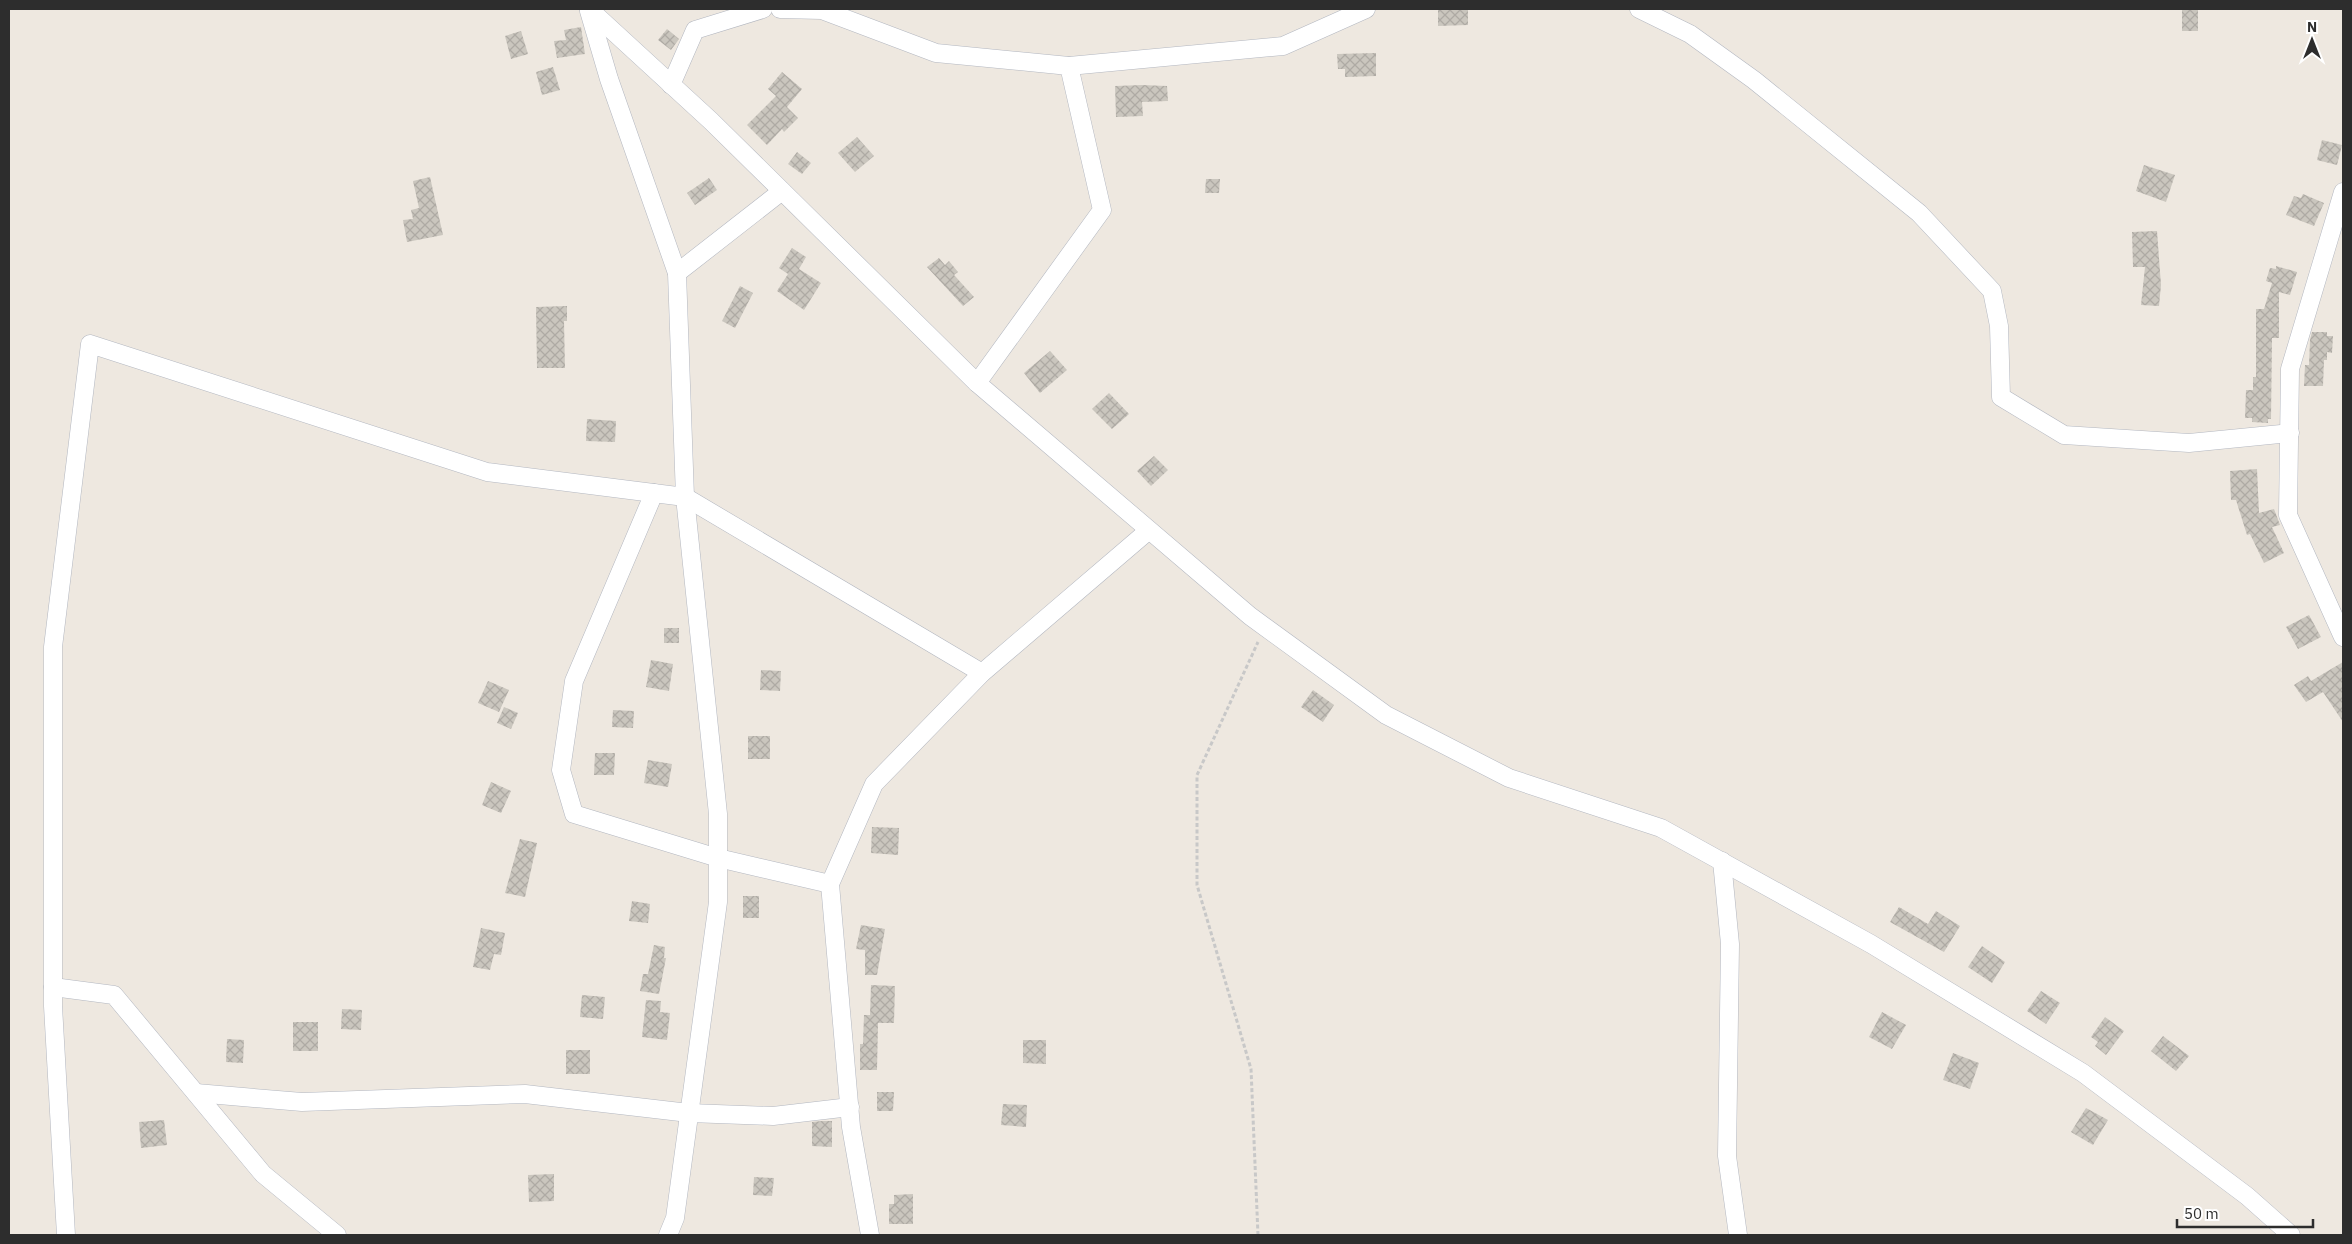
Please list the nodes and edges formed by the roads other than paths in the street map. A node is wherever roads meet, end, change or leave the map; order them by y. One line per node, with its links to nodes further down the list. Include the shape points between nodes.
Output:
1 (763, 9): 7 (street, via 695,30)
2 (780, 9): 6 (street, via 822,10 936,53)
3 (1366, 9): 6 (street, via 1283,46)
4 (1639, 9): 12 (street, via 1690,34 1754,80 1919,212 1992,291 1999,326 2001,397 2064,435 2189,443)
5 (589, 10): 7 (street); 10 (street, via 609,79)
6 (1069, 66): 11 (street, via 1102,210)
7 (672, 85): 8 (street)
8 (782, 191): 10 (street); 11 (street)
9 (2343, 192): 12 (street, via 2290,369)
10 (678, 273): 14 (street)
11 (977, 383): 15 (street)
12 (2290, 433): 16 (street, via 2288,515)
13 (654, 493): 14 (street); 18 (street, via 574,681 561,770 574,814); 21 (street, via 487,472 90,344 53,647)
14 (685, 497): 17 (street); 18 (street, via 718,814)
15 (1148, 531): 17 (street); 19 (street, via 1265,628 1386,715 1509,778 1661,828)
16 (2343, 637)
17 (982, 673): 20 (street, via 874,784)
18 (718, 858): 20 (street); 24 (street, via 718,902)
19 (1722, 862): 29 (street, via 1730,944 1727,1156); 30 (street, via 1871,944 2083,1073 2247,1196)
20 (830, 884): 23 (street)
21 (53, 987): 22 (street, via 114,995); 25 (street)
22 (196, 1093): 24 (street, via 302,1102 525,1094); 26 (street, via 263,1174)
23 (850, 1108): 24 (street, via 773,1116); 28 (street)
24 (689, 1113): 27 (street, via 675,1218)
25 (66, 1235)
26 (337, 1235)
27 (668, 1235)
28 (870, 1235)
29 (1738, 1235)
30 (2291, 1235)

